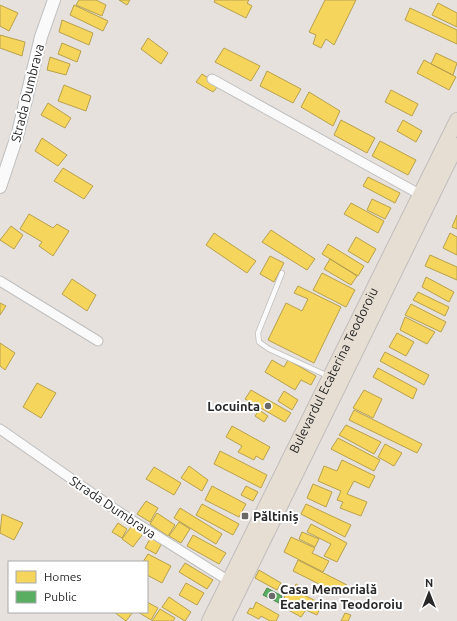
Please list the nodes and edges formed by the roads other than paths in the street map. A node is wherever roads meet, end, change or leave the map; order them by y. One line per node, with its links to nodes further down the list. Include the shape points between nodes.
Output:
1 (54, 0): 5 (street, Strada Dumbrava, via 43,30 20,126)
2 (212, 79): 6 (street)
3 (457, 120): 6 (main road, Bulevardul Ecaterina Teodoroiu)
4 (457, 146): 12 (main road, Bulevardul Ecaterina Teodoroiu)
5 (0, 187)
6 (421, 195): 10 (main road, Bulevardul Ecaterina Teodoroiu)
7 (282, 274): 10 (lane, via 258,333 259,342)
8 (0, 281): 9 (street)
9 (98, 341)
10 (330, 376): 12 (main road, Bulevardul Ecaterina Teodoroiu)
11 (0, 428): 12 (street, Strada Dumbrava, via 119,512)
12 (235, 584): 13 (main road, Bulevardul Ecaterina Teodoroiu); 14 (main road, Bulevardul Ecaterina Teodoroiu)
13 (209, 621)
14 (224, 621)

